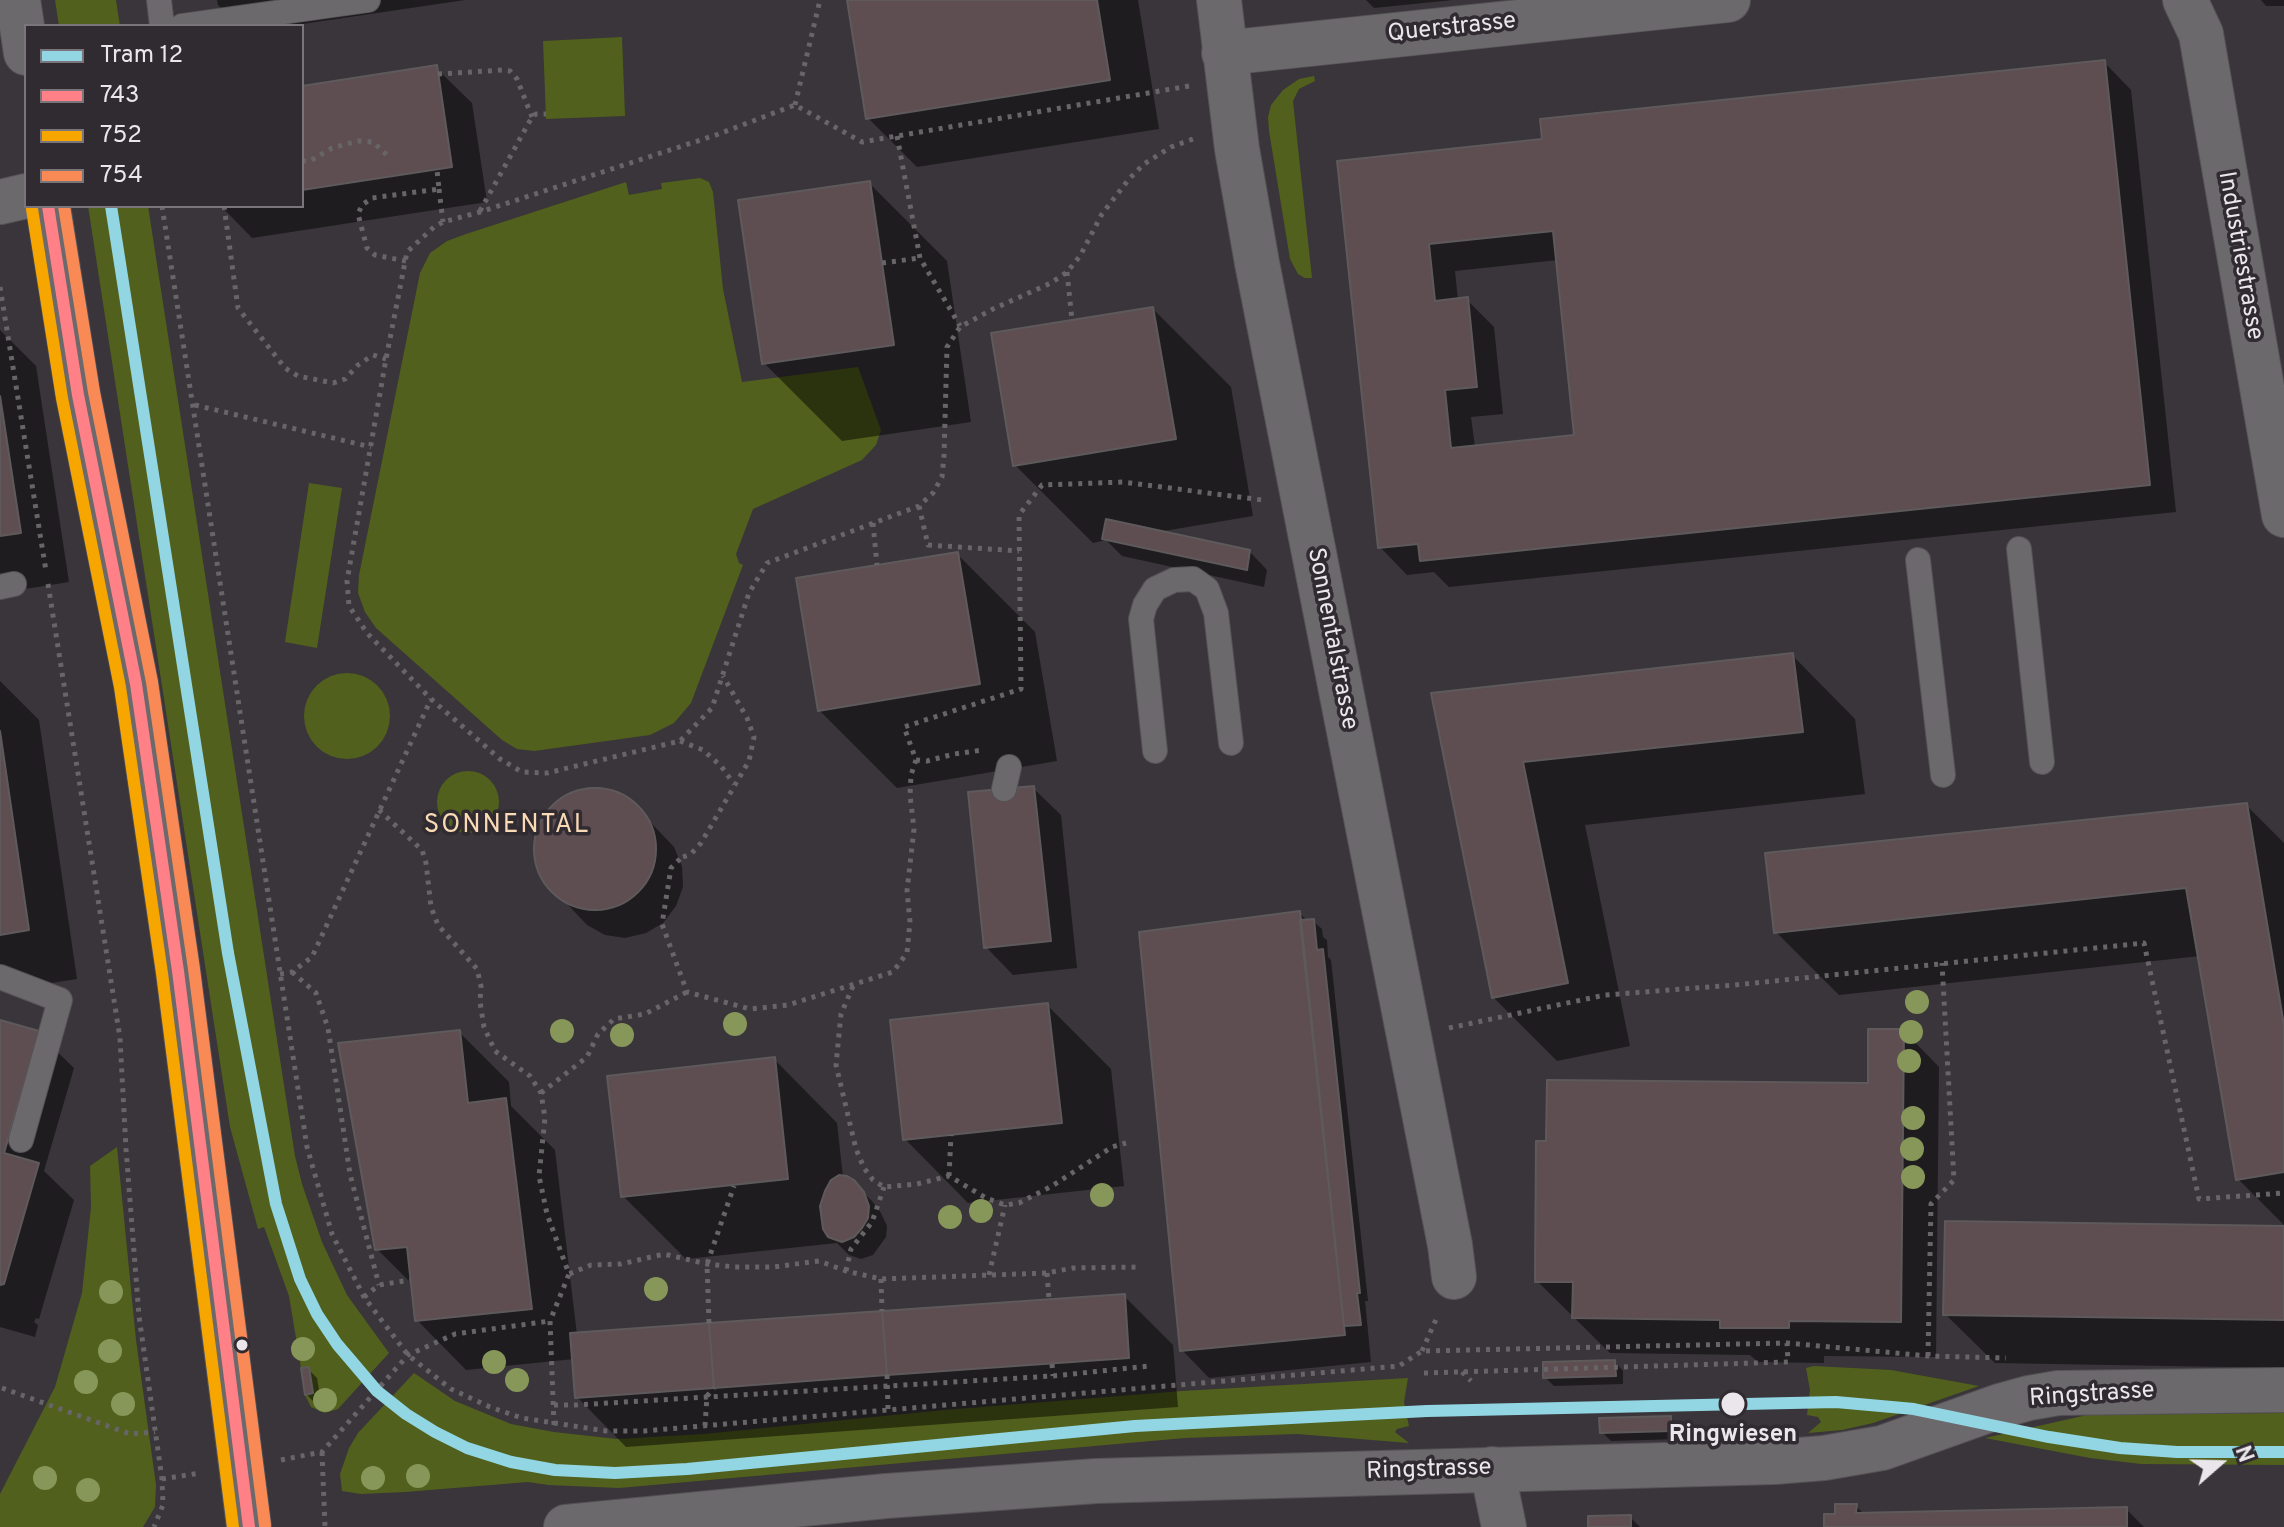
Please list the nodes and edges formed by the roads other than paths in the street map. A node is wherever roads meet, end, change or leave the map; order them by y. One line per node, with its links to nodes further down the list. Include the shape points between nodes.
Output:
1 (18, 0): 9 (main road)
2 (159, 0): 7 (lane)
3 (368, 0): 8 (lane)
4 (1219, 0): 10 (main road, Sonnentalstrasse)
5 (1728, 0): 10 (main road, Querstrasse)
6 (2185, 0): 14 (main road, Industriestrasse, via 2201,34)
7 (162, 24)
8 (196, 24)
9 (24, 40)
10 (1211, 68): 23 (main road, Sonnentalstrasse, via 1237,149)
11 (24, 196): 12 (main road)
12 (0, 202)
13 (48, 208): 26 (main road, via 78,395 136,684)
14 (2284, 515)
15 (2019, 549): 19 (lane)
16 (1918, 560): 20 (lane)
17 (1231, 743): 18 (lane, via 1216,613 1207,589 1193,579 1174,580 1155,589 1141,619)
18 (1155, 751)
19 (2042, 762)
20 (1943, 775)
21 (0, 977): 22 (lane, via 60,1000)
22 (21, 1140)
23 (1454, 1277)
24 (2284, 1390): 25 (main road, Ringstrasse, via 2058,1393 2000,1406 1882,1448 1824,1458)
25 (1492, 1469): 27 (main road, Ringstrasse, via 1096,1481); 28 (main road)
26 (249, 1527)
27 (566, 1527)
28 (1504, 1527)

